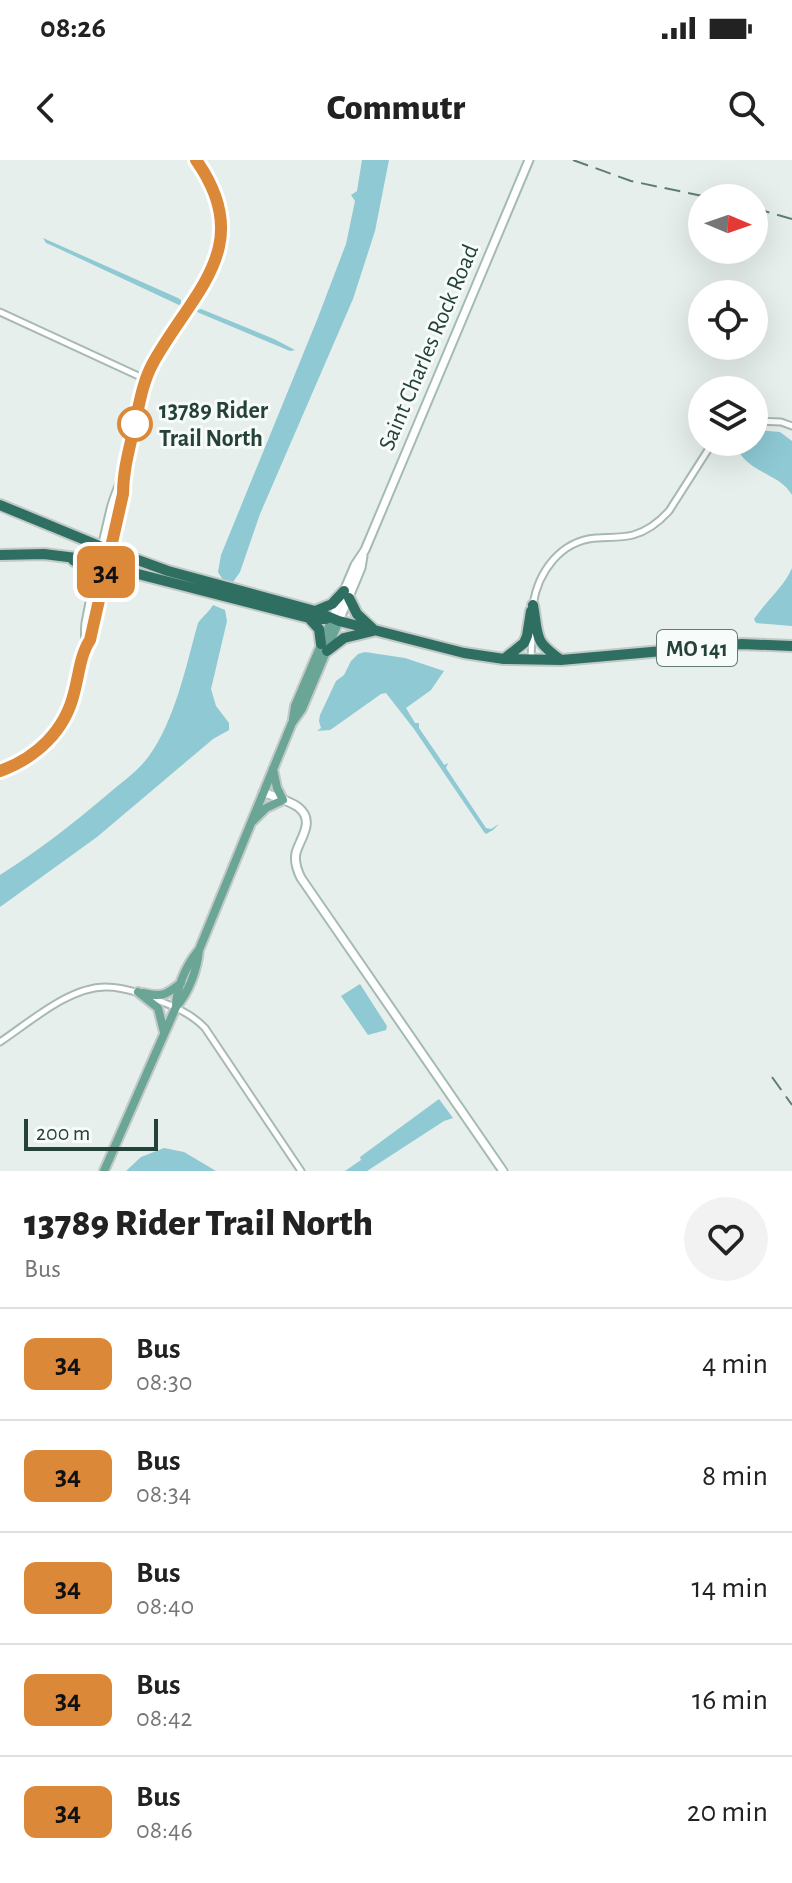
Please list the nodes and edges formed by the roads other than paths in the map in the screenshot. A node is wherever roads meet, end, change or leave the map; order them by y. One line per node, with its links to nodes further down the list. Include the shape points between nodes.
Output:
1 (196, 160): 4 (street, via 212,184 218,206 219,251)
2 (529, 160): 15 (street, Saint Charles Rock Road)
3 (0, 312): 4 (street)
4 (146, 379): 9 (street)
5 (768, 422): 6 (street)
6 (792, 426)
7 (704, 456): 16 (street, via 660,521 637,534 586,540 554,558 541,575)
8 (0, 505): 9 (highway, MO 141)
9 (106, 549): 12 (street); 17 (highway, MO 141)
10 (0, 555): 11 (highway, MO 141)
11 (68, 557): 12 (highway, MO 141); 14 (highway, via 86,569)
12 (103, 565): 13 (highway, MO 141); 14 (street)
13 (136, 573): 14 (highway, via 113,578); 17 (highway, MO 141)
14 (97, 589): 26 (street, via 90,640 71,704 44,746)
15 (346, 594): 17 (highway); 18 (street, Saint Charles Rock Road); 19 (highway)
16 (533, 605): 22 (highway, via 524,643); 23 (highway, via 540,644); 24 (street)
17 (312, 614): 18 (highway, MO 141); 21 (highway)
18 (336, 620): 19 (highway, MO 141); 21 (main road, Saint Charles Rock Road)
19 (375, 630): 21 (highway); 22 (highway, MO 141)
20 (792, 646): 23 (highway, MO 141, via 742,644)
21 (324, 648): 25 (main road, Saint Charles Rock Road, via 295,706)
22 (504, 659): 24 (highway, MO 141)
23 (561, 660): 24 (highway, MO 141)
24 (531, 661)
25 (273, 769): 27 (main road, Saint Charles Rock Road); 28 (main road)
26 (1, 771)
27 (263, 792): 28 (street); 29 (main road, Saint Charles Rock Road)
28 (283, 800): 29 (main road); 38 (street, via 301,810 306,823 296,854 301,878)
29 (249, 825): 30 (main road, Saint Charles Rock Road)
30 (199, 950): 31 (main road, Saint Charles Rock Road); 33 (main road, Saint Charles Rock Road)
31 (181, 982): 32 (main road, via 160,996); 33 (main road, Saint Charles Rock Road)
32 (138, 992): 33 (street); 34 (main road, via 158,1008); 35 (street, via 83,990)
33 (176, 1007): 34 (main road, Saint Charles Rock Road); 37 (street, via 205,1028)
34 (164, 1033): 36 (main road, Saint Charles Rock Road)
35 (0, 1042)
36 (104, 1171)
37 (301, 1171)
38 (503, 1171)

